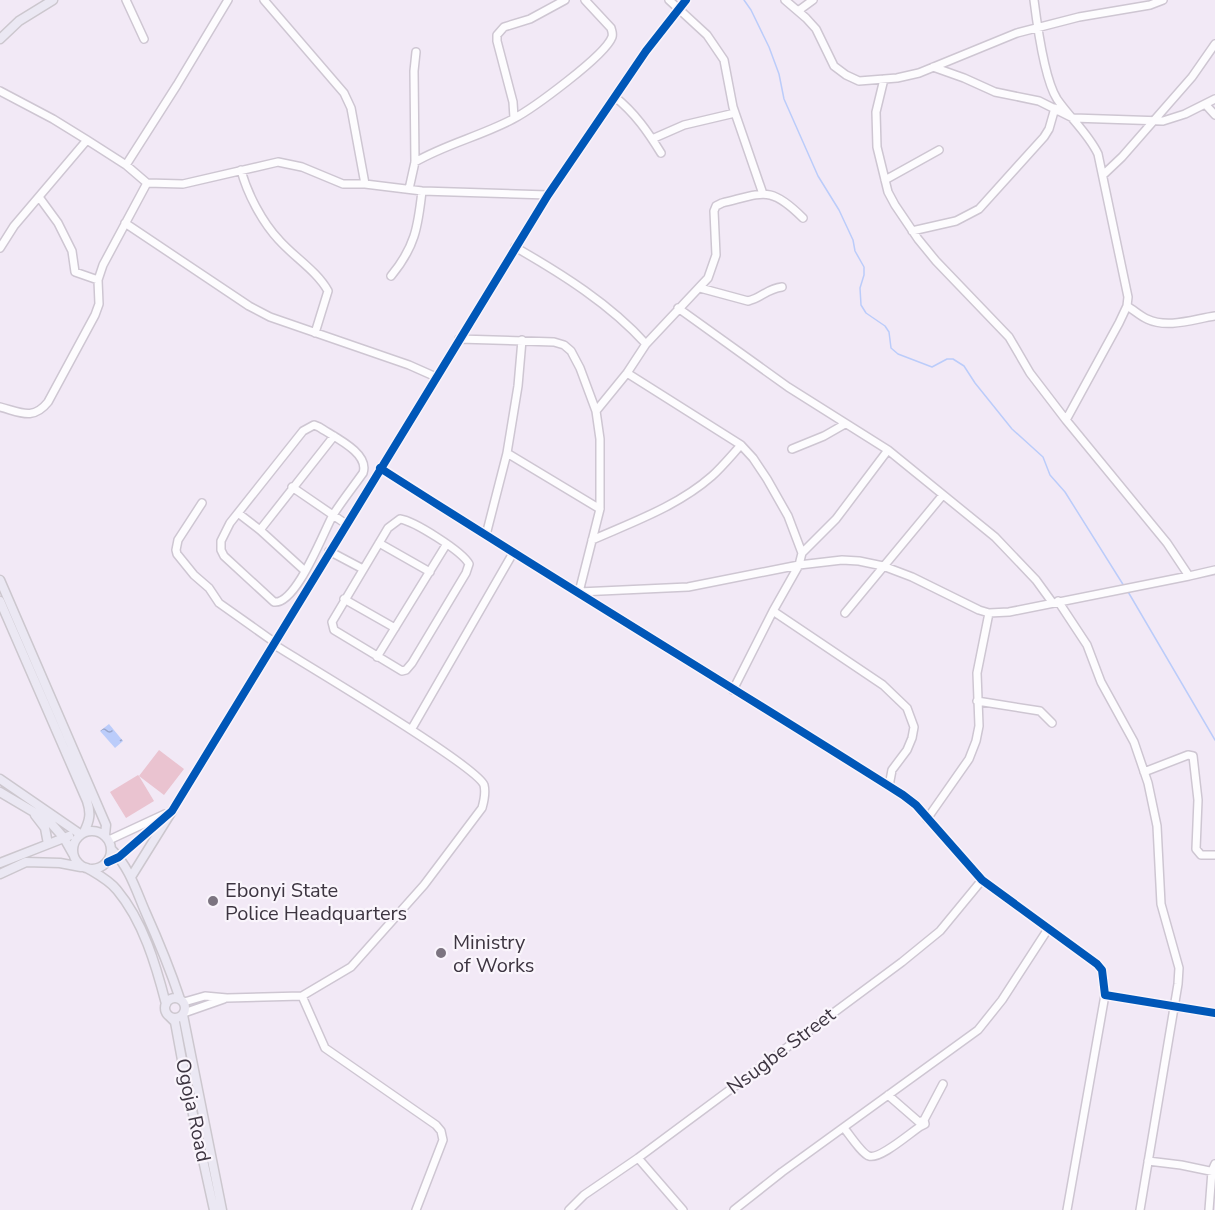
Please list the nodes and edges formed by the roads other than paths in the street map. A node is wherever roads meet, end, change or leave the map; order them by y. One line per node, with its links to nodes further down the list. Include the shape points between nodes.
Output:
1 (53, 0): 16 (main road)
2 (126, 0): 18 (street)
3 (228, 0): 38 (street)
4 (264, 0): 43 (street, via 344,93 351,108)
5 (565, 0): 30 (street, via 530,19 504,27 497,35)
6 (585, 0): 30 (street, via 611,28 611,39 561,86)
7 (669, 0): 13 (street)
8 (686, 0): 13 (street)
9 (785, 0): 14 (street)
10 (813, 0): 14 (street)
11 (1034, 0): 15 (street)
12 (1163, 0): 15 (street)
13 (678, 8): 24 (street); 28 (street, via 706,35 724,60)
14 (798, 11): 22 (street, via 816,29 828,58 839,71 859,81)
15 (1038, 27): 21 (street); 31 (street, via 1052,87)
16 (3, 29): 17 (main road)
17 (0, 39)
18 (144, 39)
19 (1215, 44): 32 (street, via 1192,78)
20 (416, 52): 37 (street)
21 (933, 67): 22 (street); 27 (street, via 995,92)
22 (884, 79): 41 (street, via 876,126)
23 (0, 91): 34 (street)
24 (615, 97): 33 (street, via 631,109); 47 (street)
25 (1215, 99): 26 (street)
26 (1205, 104): 29 (street); 32 (street, via 1163,122)
27 (1055, 108): 31 (street); 51 (street, via 1044,137 979,209 956,220)
28 (735, 113): 33 (street); 46 (street)
29 (1215, 115)
30 (514, 118): 37 (street)
31 (1073, 118): 32 (street); 40 (street, via 1098,154)
32 (1153, 122): 40 (street)
33 (652, 139): 36 (street)
34 (87, 140): 38 (street); 48 (street)
35 (939, 150): 41 (street)
36 (661, 153)
37 (415, 162): 44 (street)
38 (126, 165): 42 (street)
39 (241, 170): 42 (street, via 183,184); 43 (street, via 291,163 344,184); 61 (street, via 244,183 277,239 328,291)
40 (1103, 176): 58 (street, via 1127,287)
41 (885, 180): 51 (street, via 895,206)
42 (147, 183): 50 (street)
43 (365, 184): 44 (street)
44 (409, 189): 45 (street)
45 (422, 191): 47 (street); 54 (street, via 413,243)
46 (763, 194): 49 (street, via 782,199); 57 (street, via 716,206 716,255)
47 (548, 195): 52 (street)
48 (39, 197): 53 (street); 55 (street, via 58,222 72,251 75,272)
49 (803, 218)
50 (125, 223): 55 (street); 61 (street, via 249,306)
51 (912, 231): 69 (street, via 1009,337 1030,373)
52 (515, 247): 62 (street); 64 (street, via 587,293)
53 (0, 248)
54 (391, 276)
55 (98, 280): 67 (street, via 99,304 95,315 41,411 33,414)
56 (782, 287): 57 (street, via 770,288 748,301)
57 (700, 288): 59 (street)
58 (1127, 306): 60 (street, via 1158,323); 69 (street)
59 (678, 308): 64 (street); 70 (street)
60 (1215, 316)
61 (315, 333): 66 (street)
62 (459, 339): 63 (street); 66 (street)
63 (522, 340): 68 (street, via 554,342 571,351); 75 (street)
64 (646, 344): 65 (street)
65 (627, 373): 68 (street); 72 (street)
66 (436, 377): 76 (street)
67 (0, 407)
68 (596, 411): 80 (street)
69 (1066, 420): 98 (street)
70 (845, 424): 73 (street); 74 (street)
71 (334, 436): 77 (street); 81 (street, via 314,425 303,431); 82 (street, via 359,454 365,467)
72 (741, 446): 86 (street, via 696,488); 91 (street, via 753,458 788,516)
73 (792, 449)
74 (888, 450): 78 (street); 91 (street, via 836,519)
75 (507, 453): 80 (street); 85 (street)
76 (380, 468): 83 (street); 85 (street)
77 (292, 487): 82 (street); 84 (street)
78 (942, 496): 93 (street); 102 (street, via 995,537)
79 (202, 503): 109 (street, via 178,540 177,554 219,603)
80 (600, 509): 86 (street)
81 (238, 513): 84 (street); 96 (street, via 221,541 221,550 270,599 282,601)
82 (333, 516): 83 (street); 96 (street)
83 (346, 524): 89 (street)
84 (260, 530): 96 (street)
85 (486, 536): 90 (street)
86 (592, 540): 100 (street)
87 (379, 543): 88 (street, via 388,528 400,519); 94 (street); 97 (street)
88 (446, 545): 97 (street); 110 (street, via 466,559 469,568 412,663 402,671)
89 (329, 551): 94 (street); 109 (street)
90 (513, 553): 100 (street); 114 (street)
91 (802, 553): 92 (street)
92 (799, 565): 93 (street, via 842,560); 100 (street, via 688,587); 104 (street)
93 (883, 566): 105 (street); 106 (street)
94 (363, 568): 101 (street)
95 (1215, 570): 98 (street)
96 (304, 571)
97 (430, 572): 108 (street)
98 (1190, 576): 102 (street)
99 (0, 580): 123 (main road, via 106,825)
100 (579, 592): 111 (street)
101 (344, 599): 108 (street); 110 (street, via 332,626)
102 (1055, 601): 105 (street, via 1009,612); 115 (street, via 1087,645 1101,682 1134,742)
103 (0, 602): 107 (main road)
104 (773, 611): 111 (street); 117 (street, via 884,685 907,708 914,727 912,738 892,770)
105 (989, 612): 112 (street, via 977,673)
106 (845, 613)
107 (4, 620): 122 (main road, via 87,801 90,822)
108 (395, 628): 110 (street)
109 (273, 643): 114 (street); 119 (street)
110 (377, 657)
111 (733, 690): 117 (street)
112 (977, 702): 113 (street, via 1040,711); 121 (street, via 979,726 969,759)
113 (1052, 723)
114 (411, 730): 137 (street, via 475,773 484,785 482,808 424,885 351,967)
115 (1144, 772): 128 (street, via 1193,756 1198,800 1196,849 1200,855); 142 (street, via 1157,826 1161,904 1179,969)
116 (0, 779): 122 (main road)
117 (889, 786): 121 (street, via 916,805)
118 (0, 792): 120 (main road)
119 (172, 811): 123 (street); 129 (street); 134 (main road)
120 (33, 813): 124 (main road, via 48,821); 125 (main road, via 45,828)
121 (927, 819): 135 (street)
122 (81, 834): 123 (main road, via 95,830); 124 (main road); 127 (main road)
123 (107, 837): 126 (main road)
124 (64, 838): 125 (main road); 127 (main road)
125 (48, 844): 131 (main road)
126 (112, 850): 129 (main road); 130 (main road)
127 (74, 855): 132 (main road)
128 (1215, 855)
129 (119, 857): 130 (street); 134 (main road)
130 (108, 862): 132 (main road, via 96,869)
131 (0, 863)
132 (85, 868): 133 (main road, via 26,862); 141 (main road, via 116,888 129,906 158,970)
133 (0, 874)
134 (131, 877): 140 (main road)
135 (982, 880): 136 (street); 150 (street, Nsugbe Street, via 933,937)
136 (1048, 929): 138 (street, via 1102,969); 147 (street, via 978,1030)
137 (302, 996): 139 (street); 155 (street, via 325,1048 441,1131 443,1140)
138 (1105, 996): 142 (street); 159 (street)
139 (226, 998): 140 (street); 145 (street)
140 (182, 1000): 141 (main road, via 174,998); 145 (main road, via 186,1008)
141 (166, 1004): 144 (main road)
142 (1174, 1008): 143 (street); 151 (street)
143 (1215, 1013)
144 (167, 1014): 145 (main road, via 176,1018); 153 (main road, Ogoja Road, via 175,1022)
145 (183, 1014): 154 (main road, Ogoja Road)
146 (943, 1084): 148 (street)
147 (888, 1095): 148 (street); 149 (street)
148 (921, 1123): 149 (street, via 882,1154 873,1156 864,1153)
149 (844, 1128): 158 (street)
150 (638, 1158): 156 (street, Nsugbe Street); 157 (street)
151 (1148, 1161): 152 (street); 160 (street)
152 (1214, 1169): 161 (street)
153 (214, 1210)
154 (222, 1210)
155 (416, 1210)
156 (569, 1210)
157 (683, 1210)
158 (734, 1210)
159 (1067, 1210)
160 (1140, 1210)
161 (1209, 1210)

